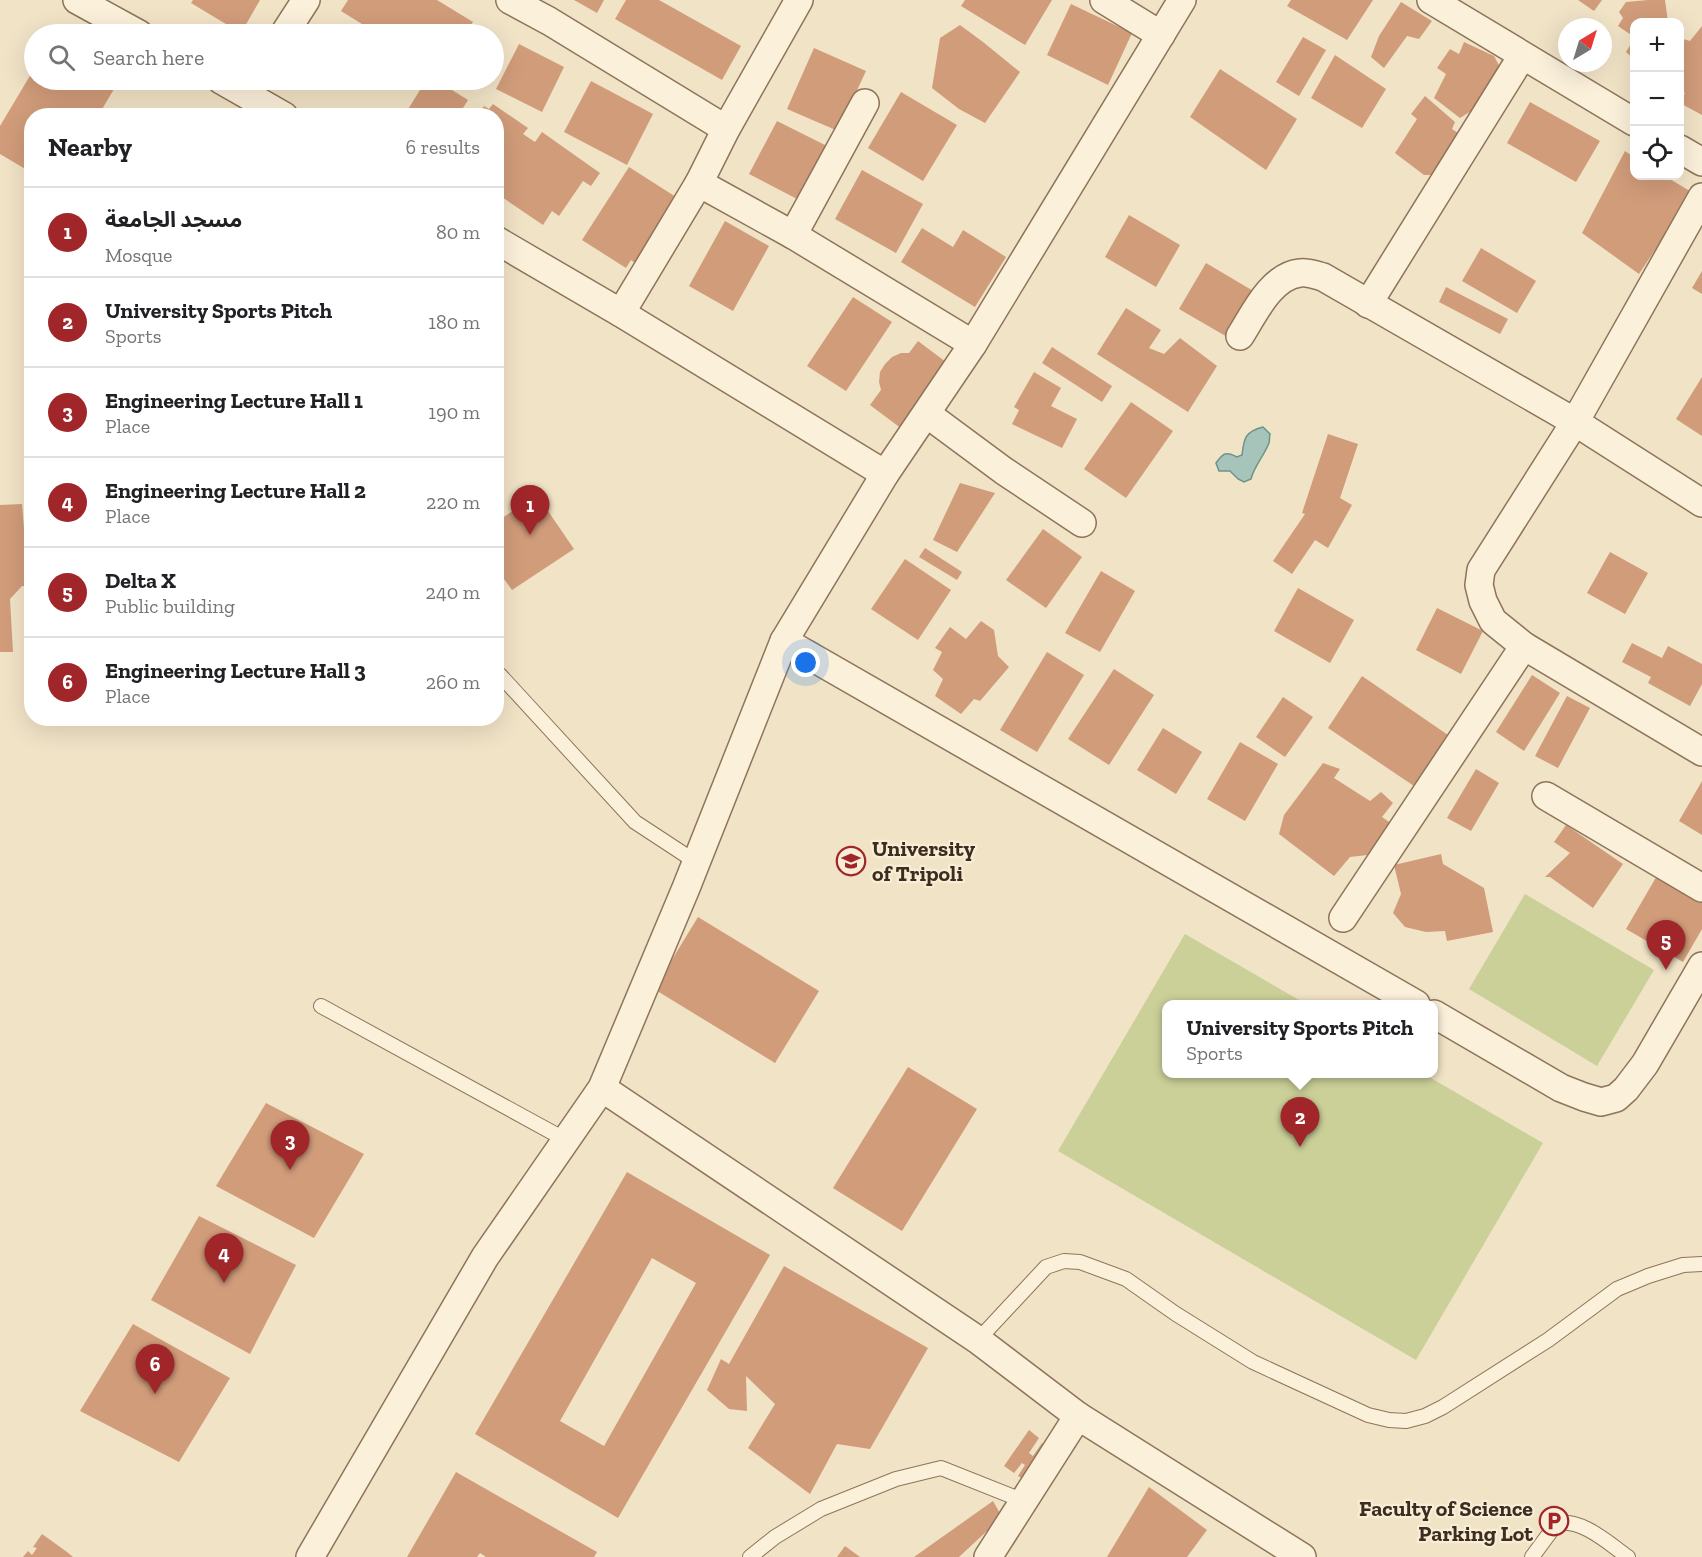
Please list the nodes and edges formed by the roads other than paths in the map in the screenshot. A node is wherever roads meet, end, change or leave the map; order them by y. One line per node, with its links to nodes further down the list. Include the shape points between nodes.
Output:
1 (77, 0): 8 (street)
2 (306, 0): 9 (street)
3 (510, 0): 16 (street)
4 (799, 0): 16 (street)
5 (1104, 0): 10 (street)
6 (1182, 0): 10 (street)
7 (1431, 0): 11 (street)
8 (121, 24)
9 (290, 24)
10 (1161, 34): 26 (street)
11 (1522, 56): 15 (street); 23 (street)
12 (255, 90): 14 (street)
13 (865, 102): 21 (street)
14 (275, 108)
15 (1630, 119)
16 (726, 129): 19 (street)
17 (1684, 151): 18 (street)
18 (1702, 162)
19 (699, 183): 21 (street); 24 (street)
20 (1702, 197): 28 (street)
21 (793, 236): 26 (street)
22 (504, 245): 24 (street)
23 (1368, 304): 25 (street, via 1323,277 1301,272 1275,283); 28 (street)
24 (621, 313): 29 (street)
25 (1240, 336)
26 (973, 345): 27 (street)
27 (927, 414): 29 (street); 31 (street)
28 (1575, 422): 30 (street); 33 (street, via 1481,570 1479,585 1493,621)
29 (885, 474): 32 (street)
30 (1702, 503)
31 (1083, 523)
32 (784, 641): 37 (street); 41 (street)
33 (1524, 646): 35 (street); 39 (street)
34 (504, 679): 37 (lane, via 635,822)
35 (1702, 752)
36 (1546, 796): 38 (street)
37 (696, 862): 44 (street)
38 (1702, 888)
39 (1343, 918)
40 (1702, 966): 43 (street, via 1645,1064 1616,1098 1601,1102 1561,1088)
41 (1407, 1000)
42 (321, 1006): 45 (lane)
43 (1438, 1016)
44 (602, 1088): 45 (street); 47 (street)
45 (566, 1140): 50 (street, via 485,1257)
46 (1702, 1264): 47 (lane, via 1683,1265 1617,1289 1548,1340 1443,1407 1406,1421 1368,1415 1253,1362 1126,1279 1080,1262 1064,1261 1046,1267)
47 (978, 1340): 48 (street)
48 (1077, 1416): 49 (street); 53 (street)
49 (1024, 1501): 51 (lane, via 941,1468 896,1479 821,1509); 52 (street)
50 (310, 1557)
51 (750, 1557)
52 (988, 1557)
53 (1302, 1557)
54 (1532, 1557): 55 (lane, via 1557,1523 1564,1522 1582,1526)
55 (1628, 1557)

